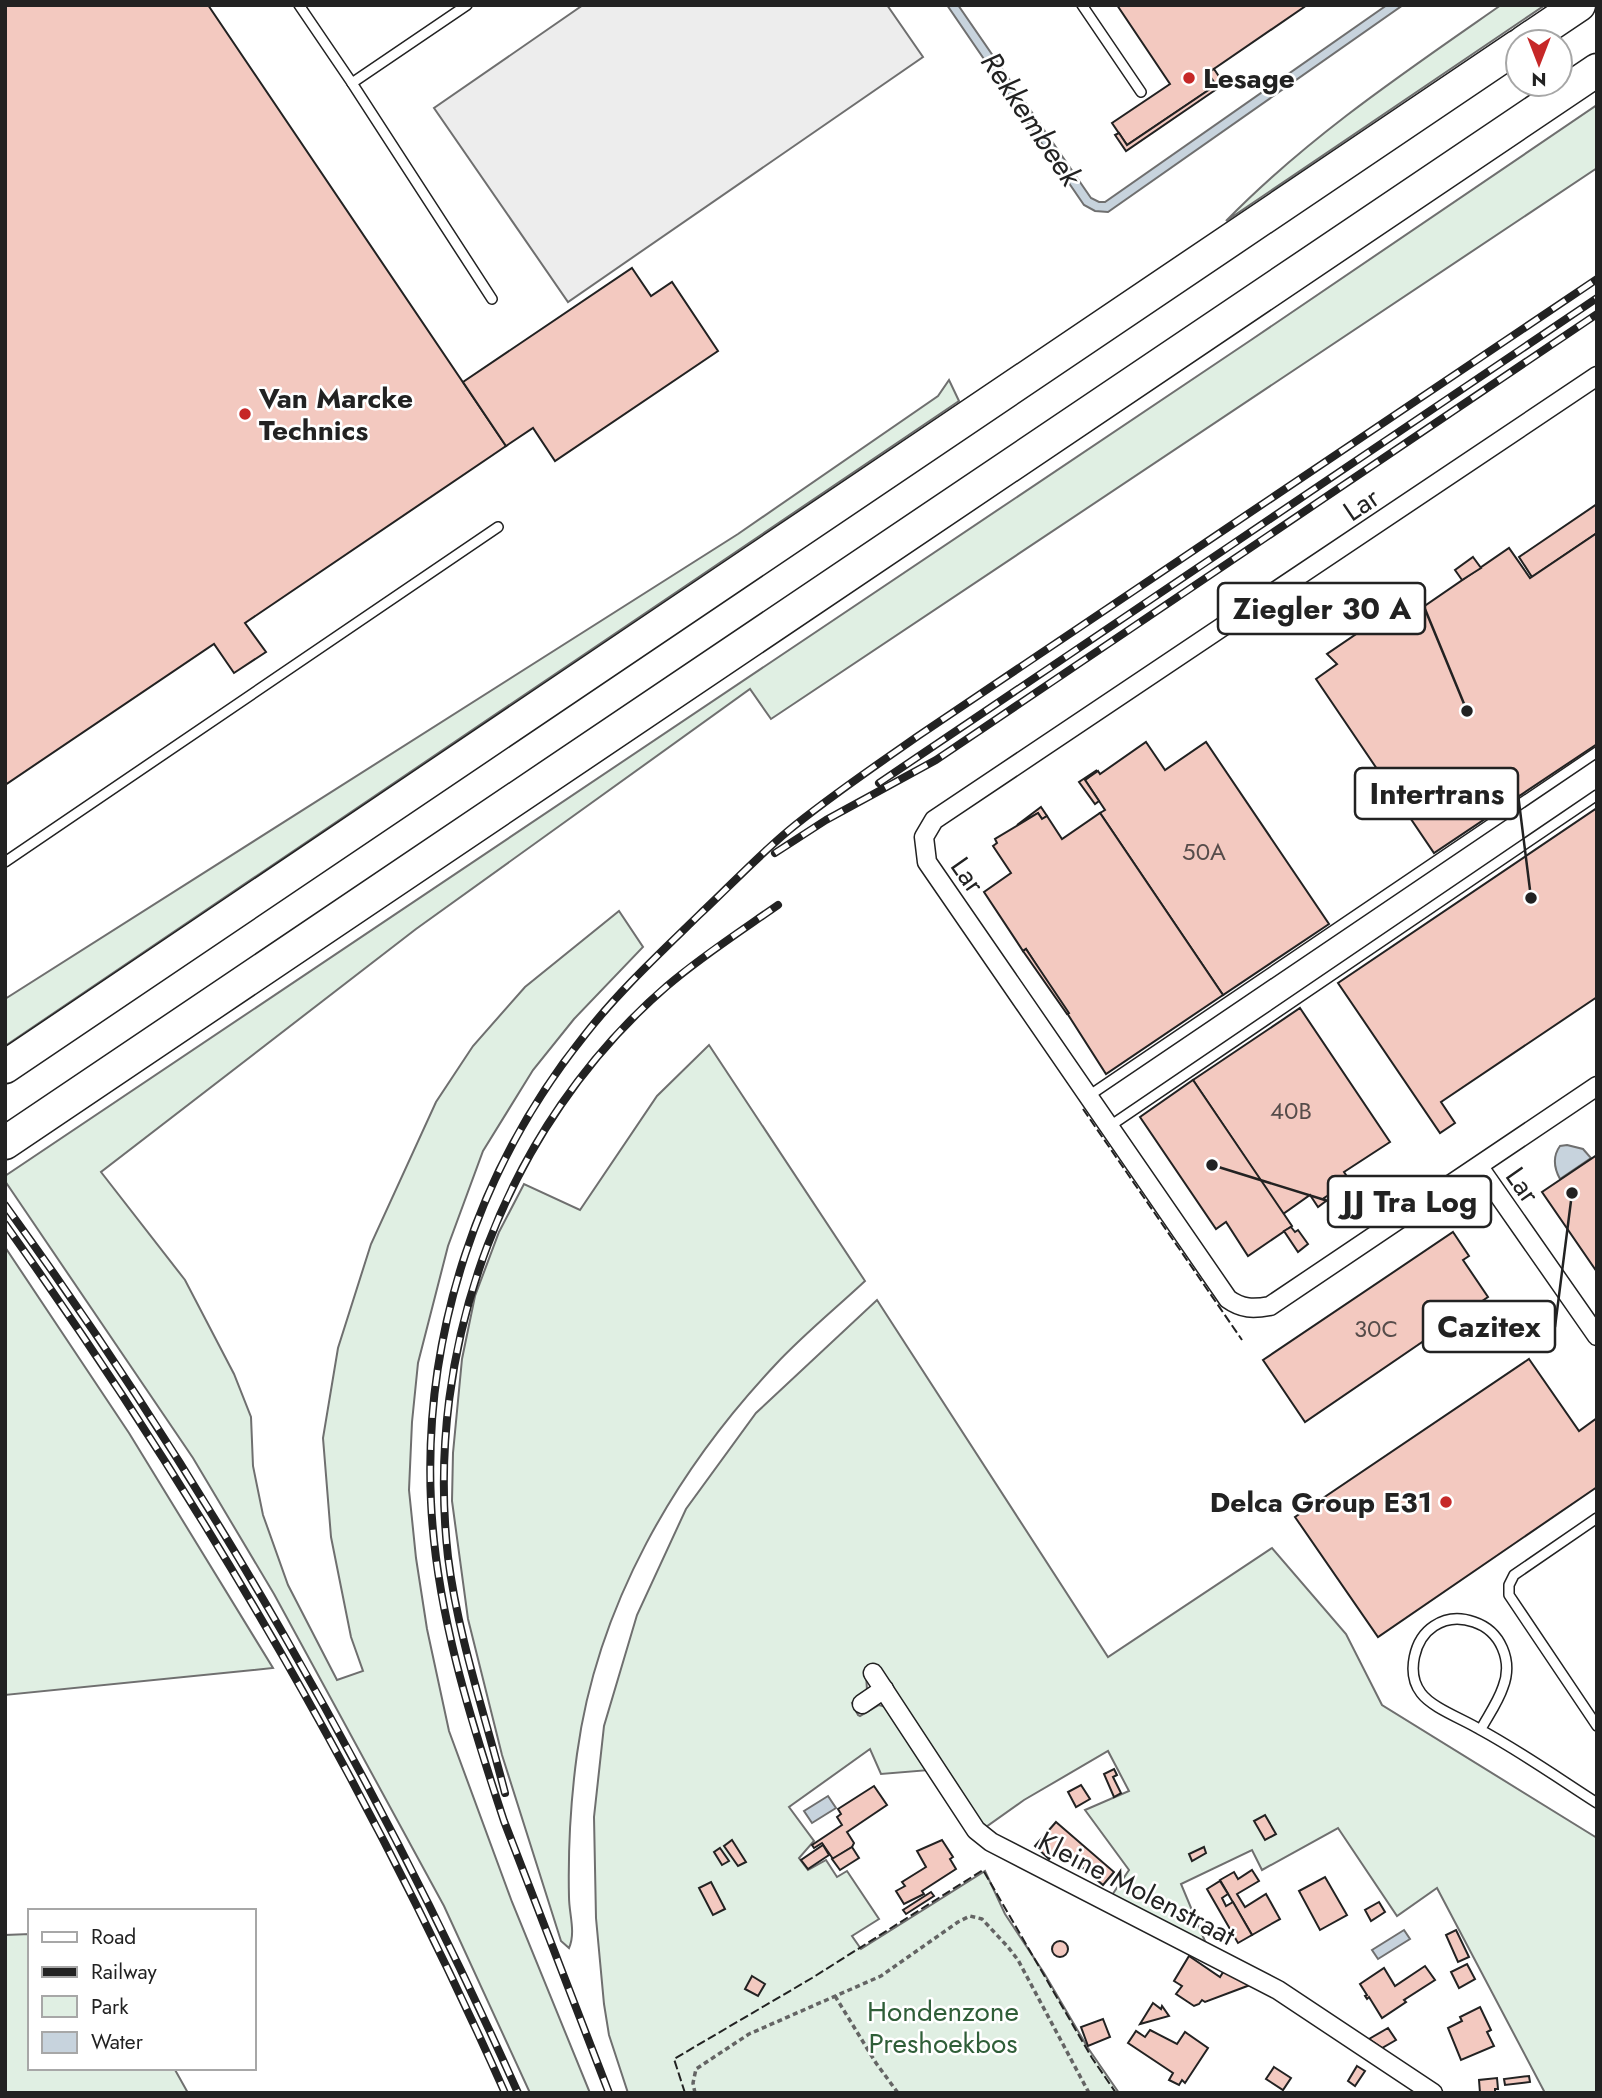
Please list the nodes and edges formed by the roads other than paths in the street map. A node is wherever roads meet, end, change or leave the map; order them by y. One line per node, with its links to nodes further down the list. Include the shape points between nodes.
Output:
1 (299, 5): 8 (lane)
2 (467, 5): 8 (lane)
3 (1082, 5): 9 (lane)
4 (1578, 5): 5 (highway)
5 (1544, 28)
6 (1504, 55): 16 (highway)
7 (1597, 70): 20 (highway)
8 (352, 83): 10 (lane)
9 (1141, 92)
10 (492, 299)
11 (1597, 376): 18 (street, Lar, via 934,820 924,837 927,862)
12 (498, 527): 15 (lane)
13 (1597, 752): 18 (lane)
14 (1597, 795): 19 (lane)
15 (5, 862)
16 (5, 1067)
17 (1597, 1086): 21 (street, Lar)
18 (1090, 1095): 19 (street, Lar)
19 (1110, 1126): 21 (street, Lar, via 1228,1299 1253,1309 1270,1306)
20 (5, 1143)
21 (1479, 1167): 22 (street, Lar)
22 (1597, 1336)
23 (1597, 1518): 27 (lane, via 1514,1575 1509,1595)
24 (873, 1673): 25 (street, Kleine Molenstraat)
25 (884, 1689): 26 (street); 30 (street, Kleine Molenstraat, via 976,1830 991,1842 1278,1990)
26 (862, 1704)
27 (1597, 1726)
28 (1481, 1730): 28 (lane, via 1503,1687 1504,1649 1483,1625 1465,1619 1443,1620 1427,1630 1416,1649 1413,1671 1420,1692); 29 (lane)
29 (1597, 1803)
30 (1433, 2093)

